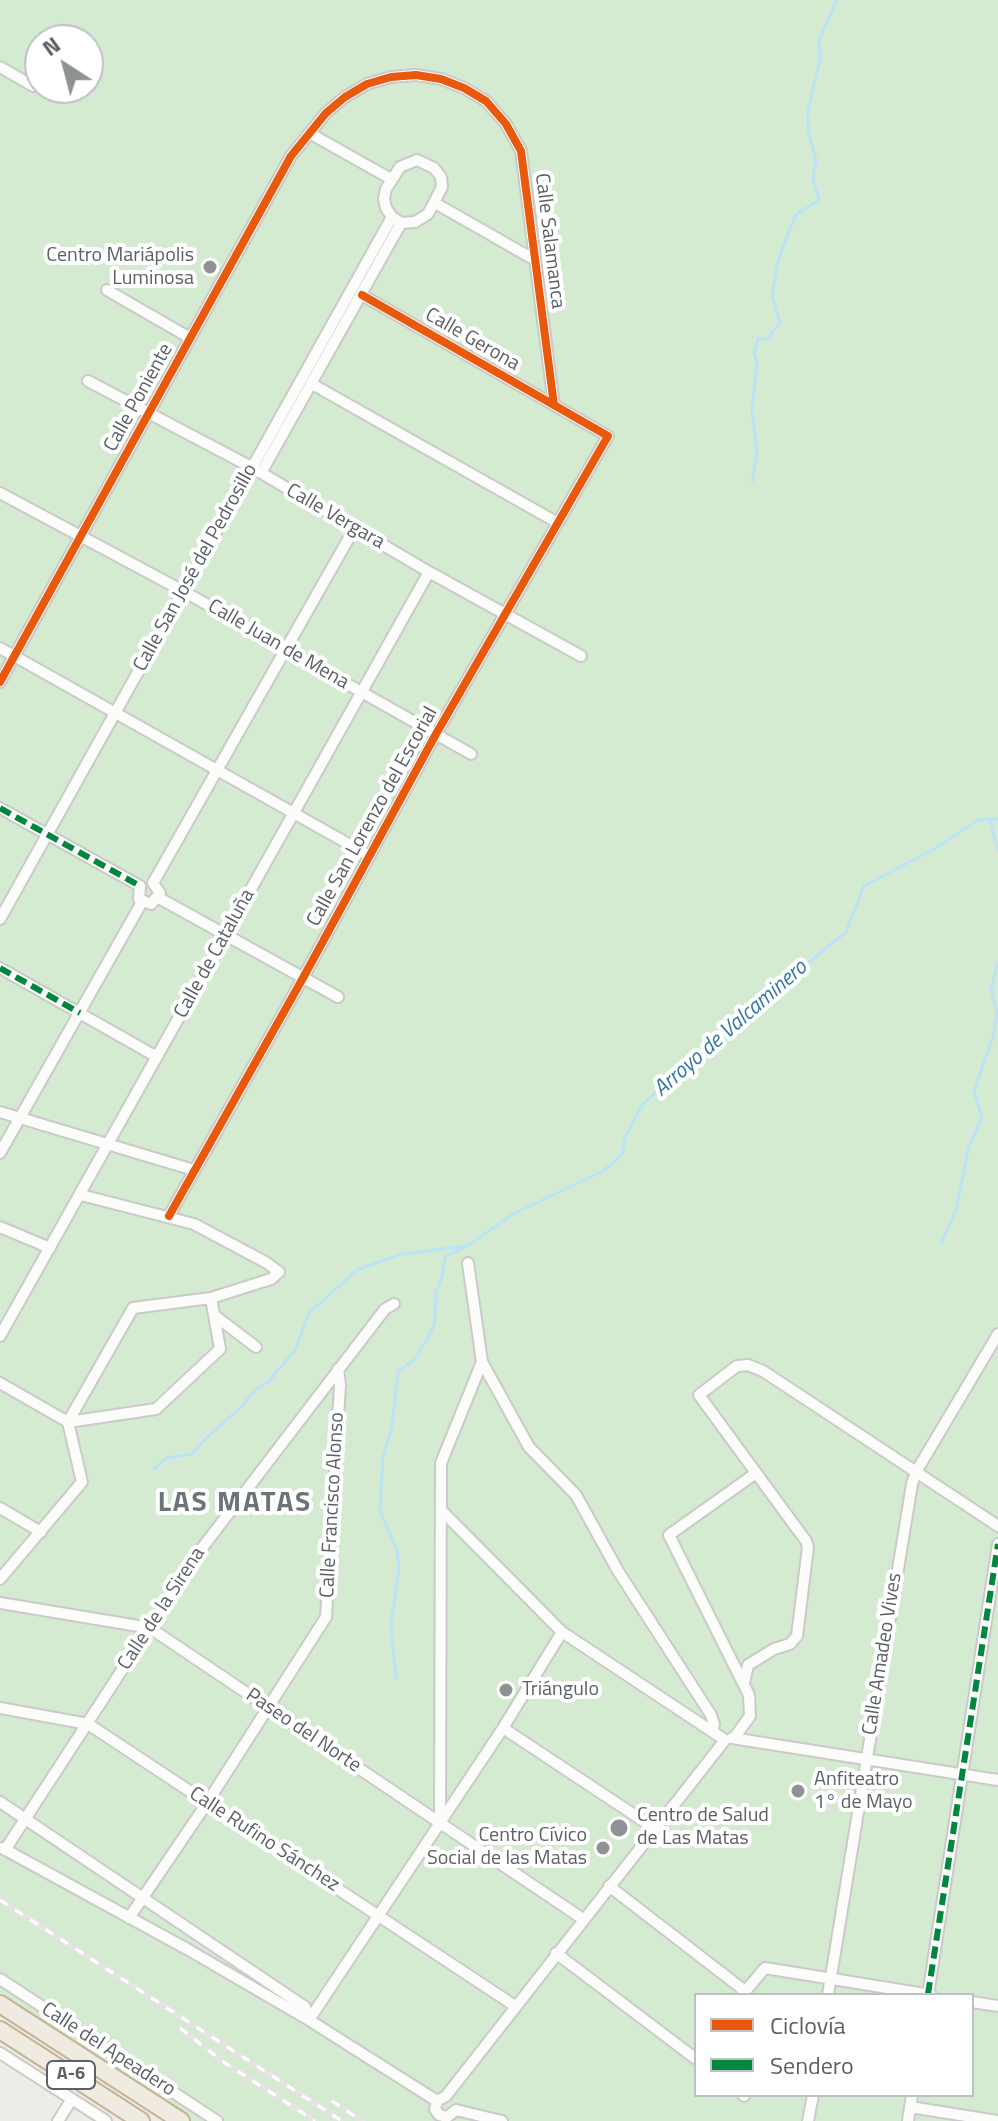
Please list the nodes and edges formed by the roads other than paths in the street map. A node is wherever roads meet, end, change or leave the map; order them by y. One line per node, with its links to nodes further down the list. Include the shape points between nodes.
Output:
1 (0, 67): 2 (street)
2 (24, 81)
3 (311, 134): 4 (street); 7 (street, Calle Salamanca, via 326,113 367,84 416,75 464,88 486,101 521,151); 10 (street, Calle Poniente, via 291,156)
4 (391, 179): 5 (street, via 410,161 429,164 442,182); 6 (street, via 384,199)
5 (435, 203): 6 (street, via 422,218 408,224); 7 (street)
6 (396, 220): 9 (street, Calle San José del Pedrosillo); 16 (street, Calle San José del Pedrosillo)
7 (535, 260): 13 (street, Calle Salamanca)
8 (107, 290): 10 (street)
9 (362, 295): 12 (street, Calle San José del Pedrosillo); 13 (street, Calle Gerona)
10 (190, 338): 14 (street, Calle Poniente)
11 (88, 381): 14 (street, Calle Vergara)
12 (312, 384): 16 (street, Calle San José del Pedrosillo); 18 (street)
13 (554, 405): 15 (street, Calle Gerona)
14 (149, 415): 16 (street, Calle Vergara); 20 (street, Calle Poniente)
15 (608, 436): 18 (street, Calle San Lorenzo del Escorial)
16 (257, 471): 19 (street, Calle Vergara); 22 (street, Calle San José del Pedrosillo)
17 (0, 493): 20 (street, Calle Juan de Mena)
18 (558, 523): 23 (street, Calle San Lorenzo del Escorial)
19 (354, 529): 21 (street, Calle Vergara); 25 (street)
20 (81, 536): 22 (street, Calle Juan de Mena); 26 (street, Calle Poniente)
21 (429, 572): 23 (street, Calle Vergara); 29 (street, Calle de Cataluña)
22 (183, 591): 25 (street, Calle Juan de Mena); 30 (street, Calle San José del Pedrosillo)
23 (506, 613): 27 (street, Calle Vergara); 31 (street, Calle San Lorenzo del Escorial)
24 (0, 648): 26 (street)
25 (286, 650): 29 (street, Calle Juan de Mena); 33 (street)
26 (14, 656): 28 (street, Calle Poniente); 30 (street)
27 (581, 656)
28 (0, 682)
29 (360, 692): 31 (street, Calle Juan de Mena); 35 (street, Calle de Cataluña)
30 (115, 713): 33 (street); 36 (street, Calle San José del Pedrosillo)
31 (436, 734): 32 (street, Calle Juan de Mena); 37 (street, Calle San Lorenzo del Escorial)
32 (471, 754)
33 (217, 771): 35 (street); 38 (street)
34 (0, 808): 36 (street)
35 (293, 814): 37 (street); 43 (street, Calle de Cataluña)
36 (47, 834): 39 (street); 42 (street, Calle San José del Pedrosillo)
37 (370, 856): 45 (street, Calle San Lorenzo del Escorial)
38 (153, 883): 39 (street); 40 (street)
39 (140, 886): 41 (street)
40 (159, 898): 41 (street, via 151,904); 43 (street)
41 (142, 902): 47 (street)
42 (0, 919)
43 (225, 935): 45 (street); 48 (street, Calle de Cataluña)
44 (0, 968): 47 (street)
45 (303, 978): 46 (street); 53 (street, Calle San Lorenzo del Escorial)
46 (338, 997)
47 (80, 1013): 48 (street); 50 (street)
48 (157, 1057): 51 (street, Calle de Cataluña)
49 (0, 1112): 50 (street)
50 (19, 1118): 51 (street); 52 (street)
51 (108, 1144): 53 (street); 54 (street, Calle de Cataluña)
52 (0, 1153)
53 (194, 1170): 55 (street, Calle San Lorenzo del Escorial)
54 (81, 1195): 55 (street); 57 (street, Calle de Cataluña)
55 (169, 1216): 59 (street, via 194,1224 279,1272)
56 (0, 1227): 57 (street)
57 (50, 1248): 63 (street, Calle de Cataluña)
58 (468, 1263): 65 (street)
59 (211, 1298): 61 (street); 68 (street, via 133,1308)
60 (394, 1304): 66 (street, Calle de la Sirena)
61 (214, 1315): 64 (street); 68 (street, via 220,1349 156,1409)
62 (998, 1334): 69 (street, Calle Amadeo Vives)
63 (0, 1336)
64 (256, 1347)
65 (482, 1362): 72 (street, via 441,1463); 85 (street, via 529,1447 576,1495 711,1715)
66 (338, 1369): 78 (street, Calle de la Sirena, via 196,1556); 81 (street, Calle Francisco Alonso, via 326,1617)
67 (0, 1383): 68 (street)
68 (68, 1422): 74 (street, via 82,1482)
69 (916, 1472): 70 (street, via 763,1371 737,1366 699,1395); 73 (street); 87 (street, Calle Amadeo Vives)
70 (756, 1473): 80 (street, via 808,1547 797,1636 748,1665); 80 (street, via 669,1535)
71 (0, 1508): 74 (street)
72 (443, 1512): 79 (street); 93 (street)
73 (998, 1526)
74 (41, 1532): 76 (street)
75 (998, 1544): 88 (street)
76 (0, 1579)
77 (0, 1603): 78 (street, Paseo del Norte)
78 (150, 1628): 81 (street, Paseo del Norte); 83 (street, Calle de la Sirena)
79 (562, 1632): 84 (street); 85 (street)
80 (744, 1683): 86 (street, via 750,1716)
81 (268, 1707): 91 (street, Calle Francisco Alonso); 93 (street, Paseo del Norte)
82 (0, 1708): 83 (street, Calle Rufino Sánchez)
83 (88, 1724): 91 (street, Calle Rufino Sánchez); 92 (street, Calle de la Sirena)
84 (503, 1728): 93 (street); 94 (street)
85 (713, 1730): 86 (street)
86 (730, 1739): 87 (street); 94 (street)
87 (866, 1759): 88 (street); 104 (street, Calle Amadeo Vives)
88 (964, 1775): 89 (street); 108 (street)
89 (998, 1780)
90 (0, 1802): 92 (street)
91 (207, 1803): 97 (street, Calle Francisco Alonso); 99 (street, Calle Rufino Sánchez)
92 (26, 1819): 95 (street, Calle de la Sirena); 97 (street)
93 (440, 1823): 99 (street); 100 (street, Paseo del Norte)
94 (654, 1828): 96 (street)
95 (3, 1849): 101 (street)
96 (609, 1886): 100 (street); 105 (street)
97 (143, 1897): 98 (street); 101 (street, Calle Francisco Alonso)
98 (160, 1910): 101 (street); 114 (street, via 305,2007)
99 (377, 1915): 112 (street, Calle Rufino Sánchez); 114 (street)
100 (583, 1919): 102 (street)
101 (133, 1920): 114 (street)
102 (556, 1953): 112 (street); 118 (street)
103 (0, 1979): 129 (street, Calle del Apeadero)
104 (831, 1979): 105 (street, via 765,1968); 106 (street, Calle Amadeo Vives); 107 (street)
105 (744, 1993)
106 (828, 1993)
107 (918, 1993)
108 (930, 1993)
109 (0, 1998): 116 (highway)
110 (974, 2002): 113 (street)
111 (0, 2004): 116 (highway, A-6)
112 (515, 2006): 121 (street)
113 (998, 2006)
114 (309, 2020): 121 (street)
115 (0, 2030): 127 (highway, A-6)
116 (55, 2040): 128 (highway, A-6)
117 (0, 2053): 122 (street)
118 (694, 2056)
119 (813, 2097): 131 (street)
120 (912, 2097): 123 (street)
121 (441, 2098): 124 (street, via 454,2099); 124 (street, via 435,2109 443,2117)
122 (72, 2099): 125 (street); 126 (street)
123 (910, 2107): 132 (street); 133 (street)
124 (456, 2110): 130 (street)
125 (58, 2121)
126 (106, 2121)
127 (141, 2121)
128 (181, 2121)
129 (217, 2121)
130 (502, 2121)
131 (808, 2121)
132 (908, 2121)
133 (998, 2121)

